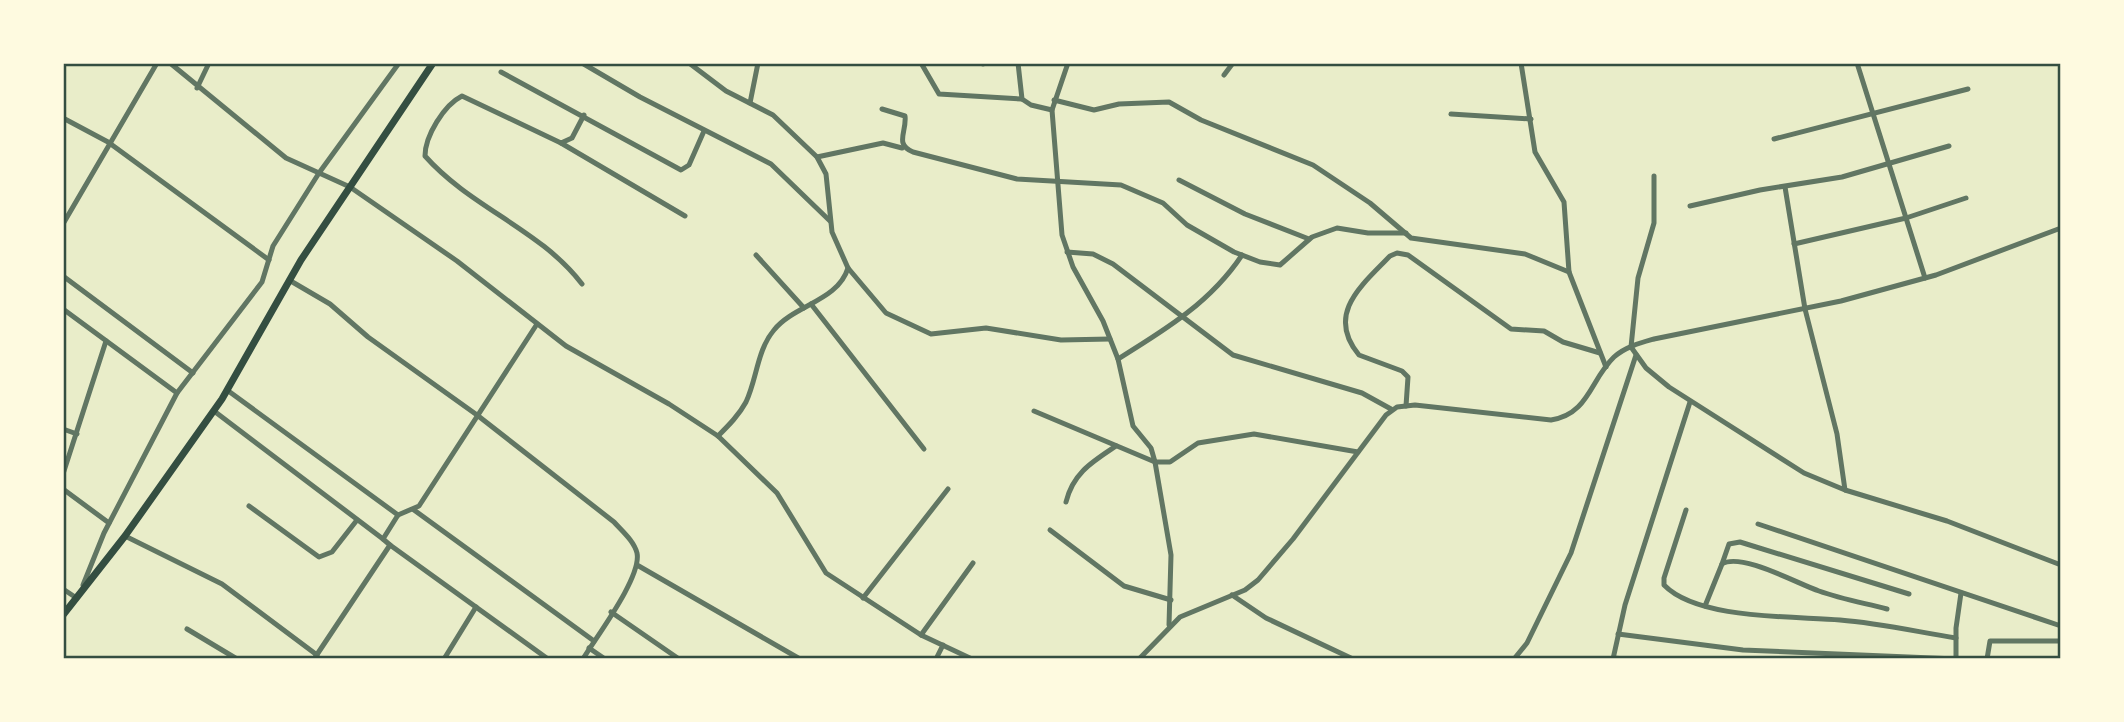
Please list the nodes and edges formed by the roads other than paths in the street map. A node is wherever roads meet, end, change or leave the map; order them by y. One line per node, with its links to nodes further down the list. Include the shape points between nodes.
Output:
1 (158, 63): 33 (street)
2 (170, 63): 19 (street)
3 (209, 63): 19 (street)
4 (388, 63): 16 (street)
5 (399, 63): 16 (street)
6 (433, 63): 43 (main road)
7 (582, 63): 31 (street)
8 (689, 63): 23 (street)
9 (758, 63): 23 (street)
10 (921, 63): 21 (street, via 939,94)
11 (1018, 63): 21 (street)
12 (1068, 63): 22 (street)
13 (1233, 63): 18 (street)
14 (1521, 63): 30 (street)
15 (1857, 63): 27 (street)
16 (395, 69): 39 (street)
17 (501, 72): 28 (street)
18 (1224, 75)
19 (197, 88): 39 (street, via 272,148)
20 (1968, 89): 27 (street)
21 (1022, 99): 25 (street)
22 (1054, 100): 25 (street); 53 (street, via 1094,110 1169,102 1201,120 1313,165)
23 (750, 103): 37 (street, via 773,115)
24 (882, 109): 36 (street, via 905,117 901,142)
25 (1052, 110): 42 (street)
26 (1451, 114): 30 (street)
27 (1873, 114): 32 (street); 38 (street)
28 (584, 116): 31 (street, via 681,170 689,165); 34 (street, via 572,138)
29 (63, 118): 33 (street)
30 (1531, 119): 61 (street, via 1538,159 1564,202)
31 (704, 131): 50 (street, via 771,164)
32 (1774, 139)
33 (108, 142): 47 (street); 59 (street)
34 (561, 143): 48 (street); 65 (street, via 462,96 450,104 428,139 425,156 468,194 551,249)
35 (1949, 146): 38 (street)
36 (905, 149): 37 (street, via 883,143); 42 (street, via 998,175)
37 (817, 157): 50 (street, via 826,174)
38 (1889, 166): 44 (street); 49 (street)
39 (319, 173): 43 (street); 59 (street)
40 (1654, 176): 74 (street, via 1654,223 1638,278)
41 (1179, 180): 54 (street, via 1245,214)
42 (1056, 182): 56 (street); 58 (street, via 1116,183 1129,188 1163,203 1187,225)
43 (350, 187): 64 (main road); 71 (street, via 457,261)
44 (1784, 187): 46 (street); 55 (street)
45 (1966, 198): 49 (street)
46 (1690, 206)
47 (66, 213): 51 (street)
48 (685, 216)
49 (1906, 218): 55 (street); 63 (street)
50 (830, 221): 60 (street)
51 (63, 223)
52 (2061, 228): 63 (street)
53 (1405, 233): 54 (street, via 1368,233 1344,227); 61 (street, via 1417,239 1525,254)
54 (1309, 239): 58 (street, via 1280,265)
55 (1794, 244): 69 (street)
56 (1067, 252): 70 (street, via 1093,254 1112,264); 72 (street)
57 (756, 255): 67 (street)
58 (1242, 255): 70 (street)
59 (269, 260): 79 (street, via 262,282)
60 (848, 268): 66 (street, via 839,283); 72 (street, via 886,313 930,334 986,328 1061,340)
61 (1569, 272): 75 (street)
62 (63, 276): 79 (street)
63 (1925, 278): 69 (street)
64 (289, 280): 80 (main road); 87 (street, via 330,304)
65 (582, 284)
66 (811, 304): 67 (street); 92 (street)
67 (804, 308): 90 (street, via 768,338 746,402)
68 (63, 309): 73 (street)
69 (1805, 309): 74 (street); 98 (street, via 1838,434)
70 (1183, 318): 77 (street); 84 (street, via 1246,361 1362,393)
71 (537, 324): 87 (street); 90 (street)
72 (1110, 339): 77 (street)
73 (106, 341): 81 (street); 89 (street)
74 (1630, 347): 76 (street); 78 (street)
75 (1600, 353): 78 (street); 83 (street, via 1544,331 1511,329 1408,255 1397,253 1351,300 1345,324 1359,355 1408,377)
76 (1636, 354): 82 (street, via 1656,378); 151 (street, via 1575,544 1527,643)
77 (1118, 359): 94 (street, via 1133,426 1151,448)
78 (1606, 367): 83 (street, via 1579,408 1558,419)
79 (193, 373): 81 (street)
80 (227, 390): 85 (main road); 103 (street)
81 (177, 393): 105 (street)
82 (1690, 402): 98 (street, via 1787,464); 131 (street)
83 (1406, 406): 84 (street)
84 (1391, 409): 93 (street)
85 (214, 411): 104 (street); 108 (main road)
86 (1034, 411): 91 (street)
87 (477, 415): 101 (street); 113 (street, via 614,522 636,549)
88 (63, 429): 89 (street)
89 (77, 434): 95 (street)
90 (718, 436): 121 (street, via 777,493 826,573)
91 (1116, 446): 94 (street); 99 (street, via 1078,473)
92 (924, 449)
93 (1358, 452): 94 (street, via 1255,434 1198,443 1170,462); 119 (street, via 1258,580)
94 (1155, 462): 122 (street, via 1171,555)
95 (63, 474)
96 (63, 489): 105 (street)
97 (948, 489): 121 (street)
98 (1845, 490): 114 (street, via 1947,521)
99 (1066, 502)
100 (249, 506): 104 (street, via 319,557 332,552)
101 (414, 510): 103 (street); 134 (street)
102 (1686, 510): 123 (street, via 1664,585)
103 (398, 515): 109 (street)
104 (357, 520): 109 (street)
105 (109, 523): 115 (street)
106 (1758, 524): 117 (street)
107 (1050, 530): 122 (street, via 1124,586)
108 (125, 536): 115 (main road); 138 (street, via 222,584)
109 (383, 539): 110 (street)
110 (390, 545): 124 (street); 138 (street)
111 (973, 563): 132 (street)
112 (1722, 564): 118 (street, via 1729,544 1740,542); 123 (street); 125 (street, via 1740,562 1821,592)
113 (637, 565): 126 (street); 146 (street)
114 (2061, 565)
115 (83, 586): 120 (main road)
116 (63, 589): 120 (street)
117 (1961, 593): 129 (street); 133 (street)
118 (1909, 594)
119 (1232, 595): 128 (street); 150 (street, via 1266,618)
120 (75, 597): 127 (main road)
121 (863, 598): 132 (street)
122 (1171, 600): 128 (street)
123 (1705, 606): 133 (street)
124 (476, 607): 141 (street); 142 (street)
125 (1887, 609)
126 (611, 612): 134 (street); 145 (street)
127 (63, 615)
128 (1169, 625): 149 (street)
129 (2061, 626)
130 (187, 629): 140 (street)
131 (1618, 634): 139 (street); 153 (street, via 1743,650)
132 (921, 635): 136 (street)
133 (1956, 638): 153 (street)
134 (594, 641): 137 (street)
135 (2061, 641): 154 (street, via 1990,641)
136 (943, 645): 147 (street); 148 (street)
137 (589, 648): 143 (street); 144 (street)
138 (316, 657)
139 (1613, 658): 152 (street)
140 (237, 659)
141 (444, 659)
142 (548, 659)
143 (583, 659)
144 (605, 659)
145 (679, 659)
146 (800, 659)
147 (936, 659)
148 (972, 659)
149 (1139, 659)
150 (1353, 659)
151 (1514, 659)
152 (1626, 659)
153 (1956, 659)
154 (1987, 659)

